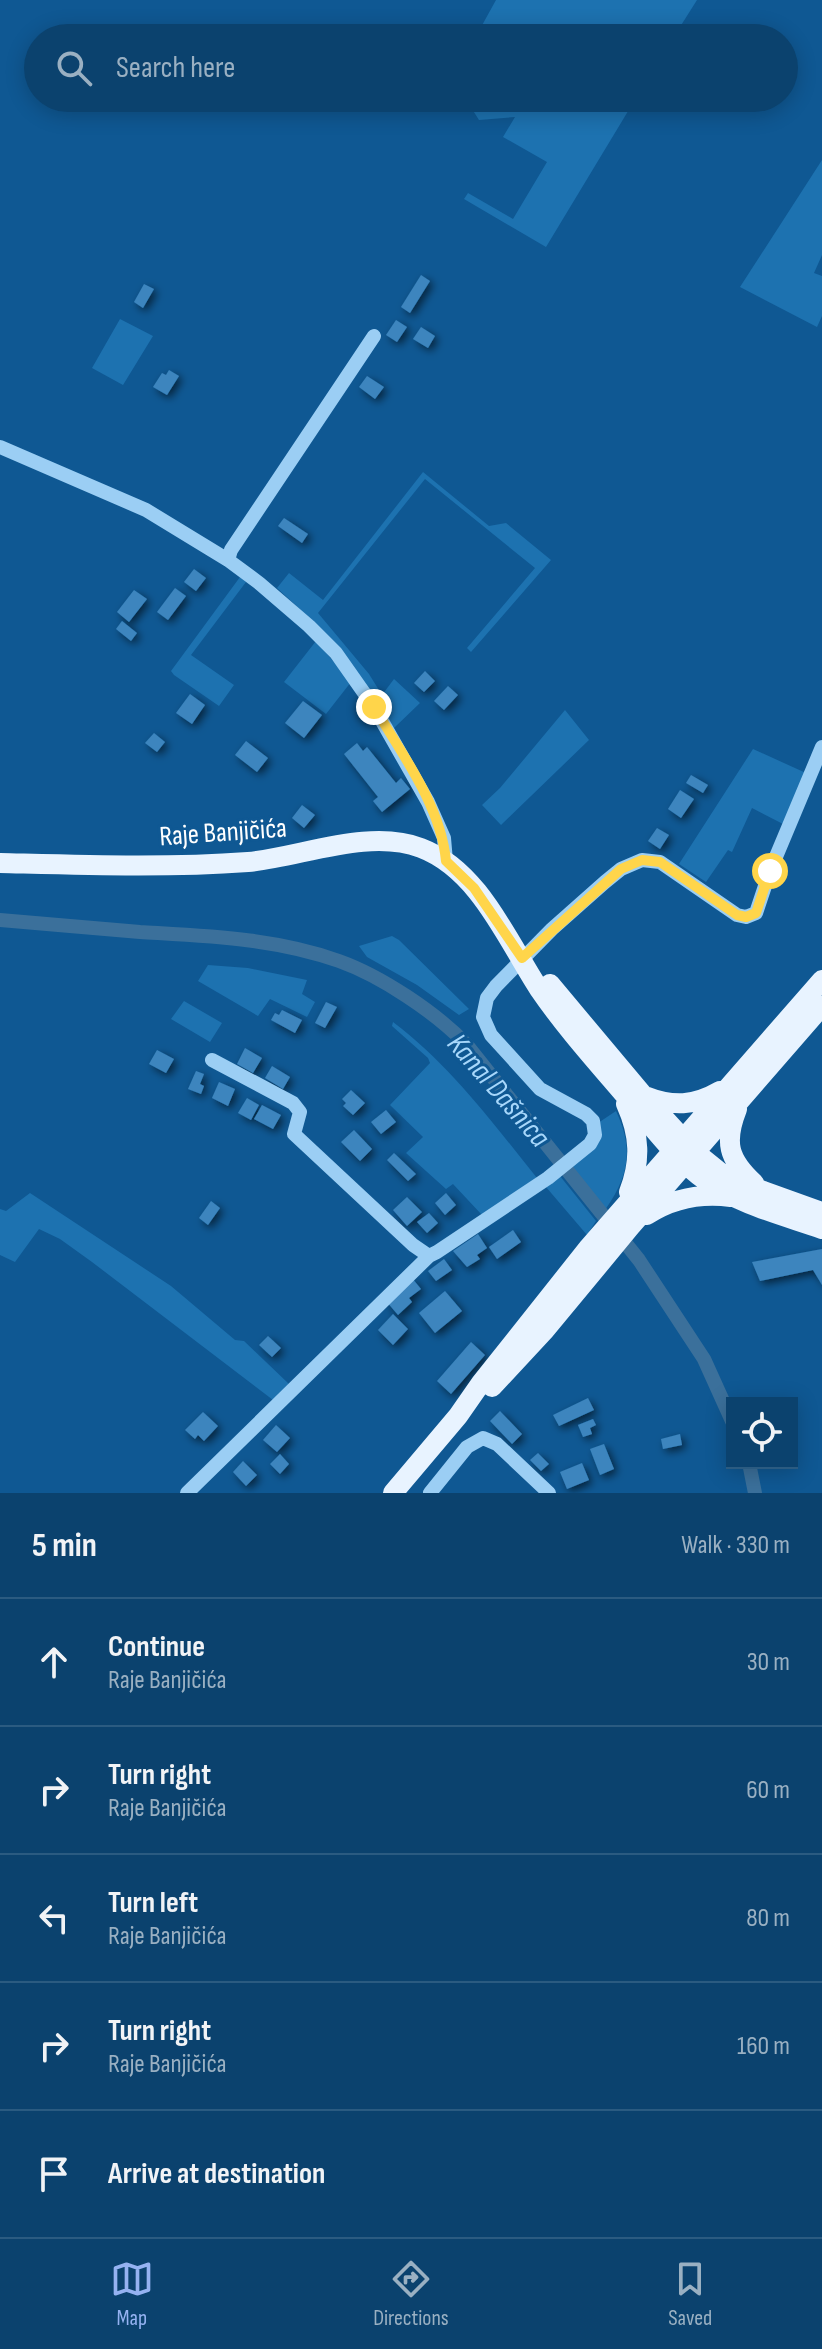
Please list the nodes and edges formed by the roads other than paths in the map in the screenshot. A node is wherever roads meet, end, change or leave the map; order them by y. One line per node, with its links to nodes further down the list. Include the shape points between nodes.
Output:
1 (374, 336): 3 (street)
2 (0, 447): 3 (street, via 146,510)
3 (228, 560): 5 (street, via 309,626 357,681 428,802 444,838)
4 (822, 747): 7 (street, via 756,913 737,915 660,862 642,860 613,875)
5 (446, 861): 6 (main road, Raje Banjičića, via 389,841 249,862); 7 (main road, Raje Banjičića, via 474,888)
6 (0, 863)
7 (522, 958): 11 (main road, via 542,992); 13 (main road, via 568,1004); 20 (street, via 487,998 483,1017 491,1035 540,1089 586,1114 595,1135 548,1178)
8 (822, 980): 12 (main road)
9 (822, 1006): 12 (main road)
10 (212, 1060): 20 (street, via 293,1103 300,1112 294,1134)
11 (617, 1086): 14 (main road); 18 (main road, via 635,1125 639,1158)
12 (734, 1094): 13 (main road, via 686,1104); 14 (main road); 15 (main road, via 729,1147 740,1170)
13 (643, 1095): 14 (main road)
14 (684, 1151): 15 (main road); 16 (main road, via 703,1178); 18 (main road)
15 (763, 1191): 17 (main road)
16 (735, 1198): 18 (main road, via 688,1197); 19 (main road)
17 (822, 1212)
18 (624, 1221): 22 (main road, via 514,1364 458,1416)
19 (822, 1229)
20 (429, 1256): 21 (street)
21 (187, 1493)
22 (393, 1493)
23 (430, 1493): 24 (street, via 467,1447 483,1438 497,1444)
24 (549, 1493)

